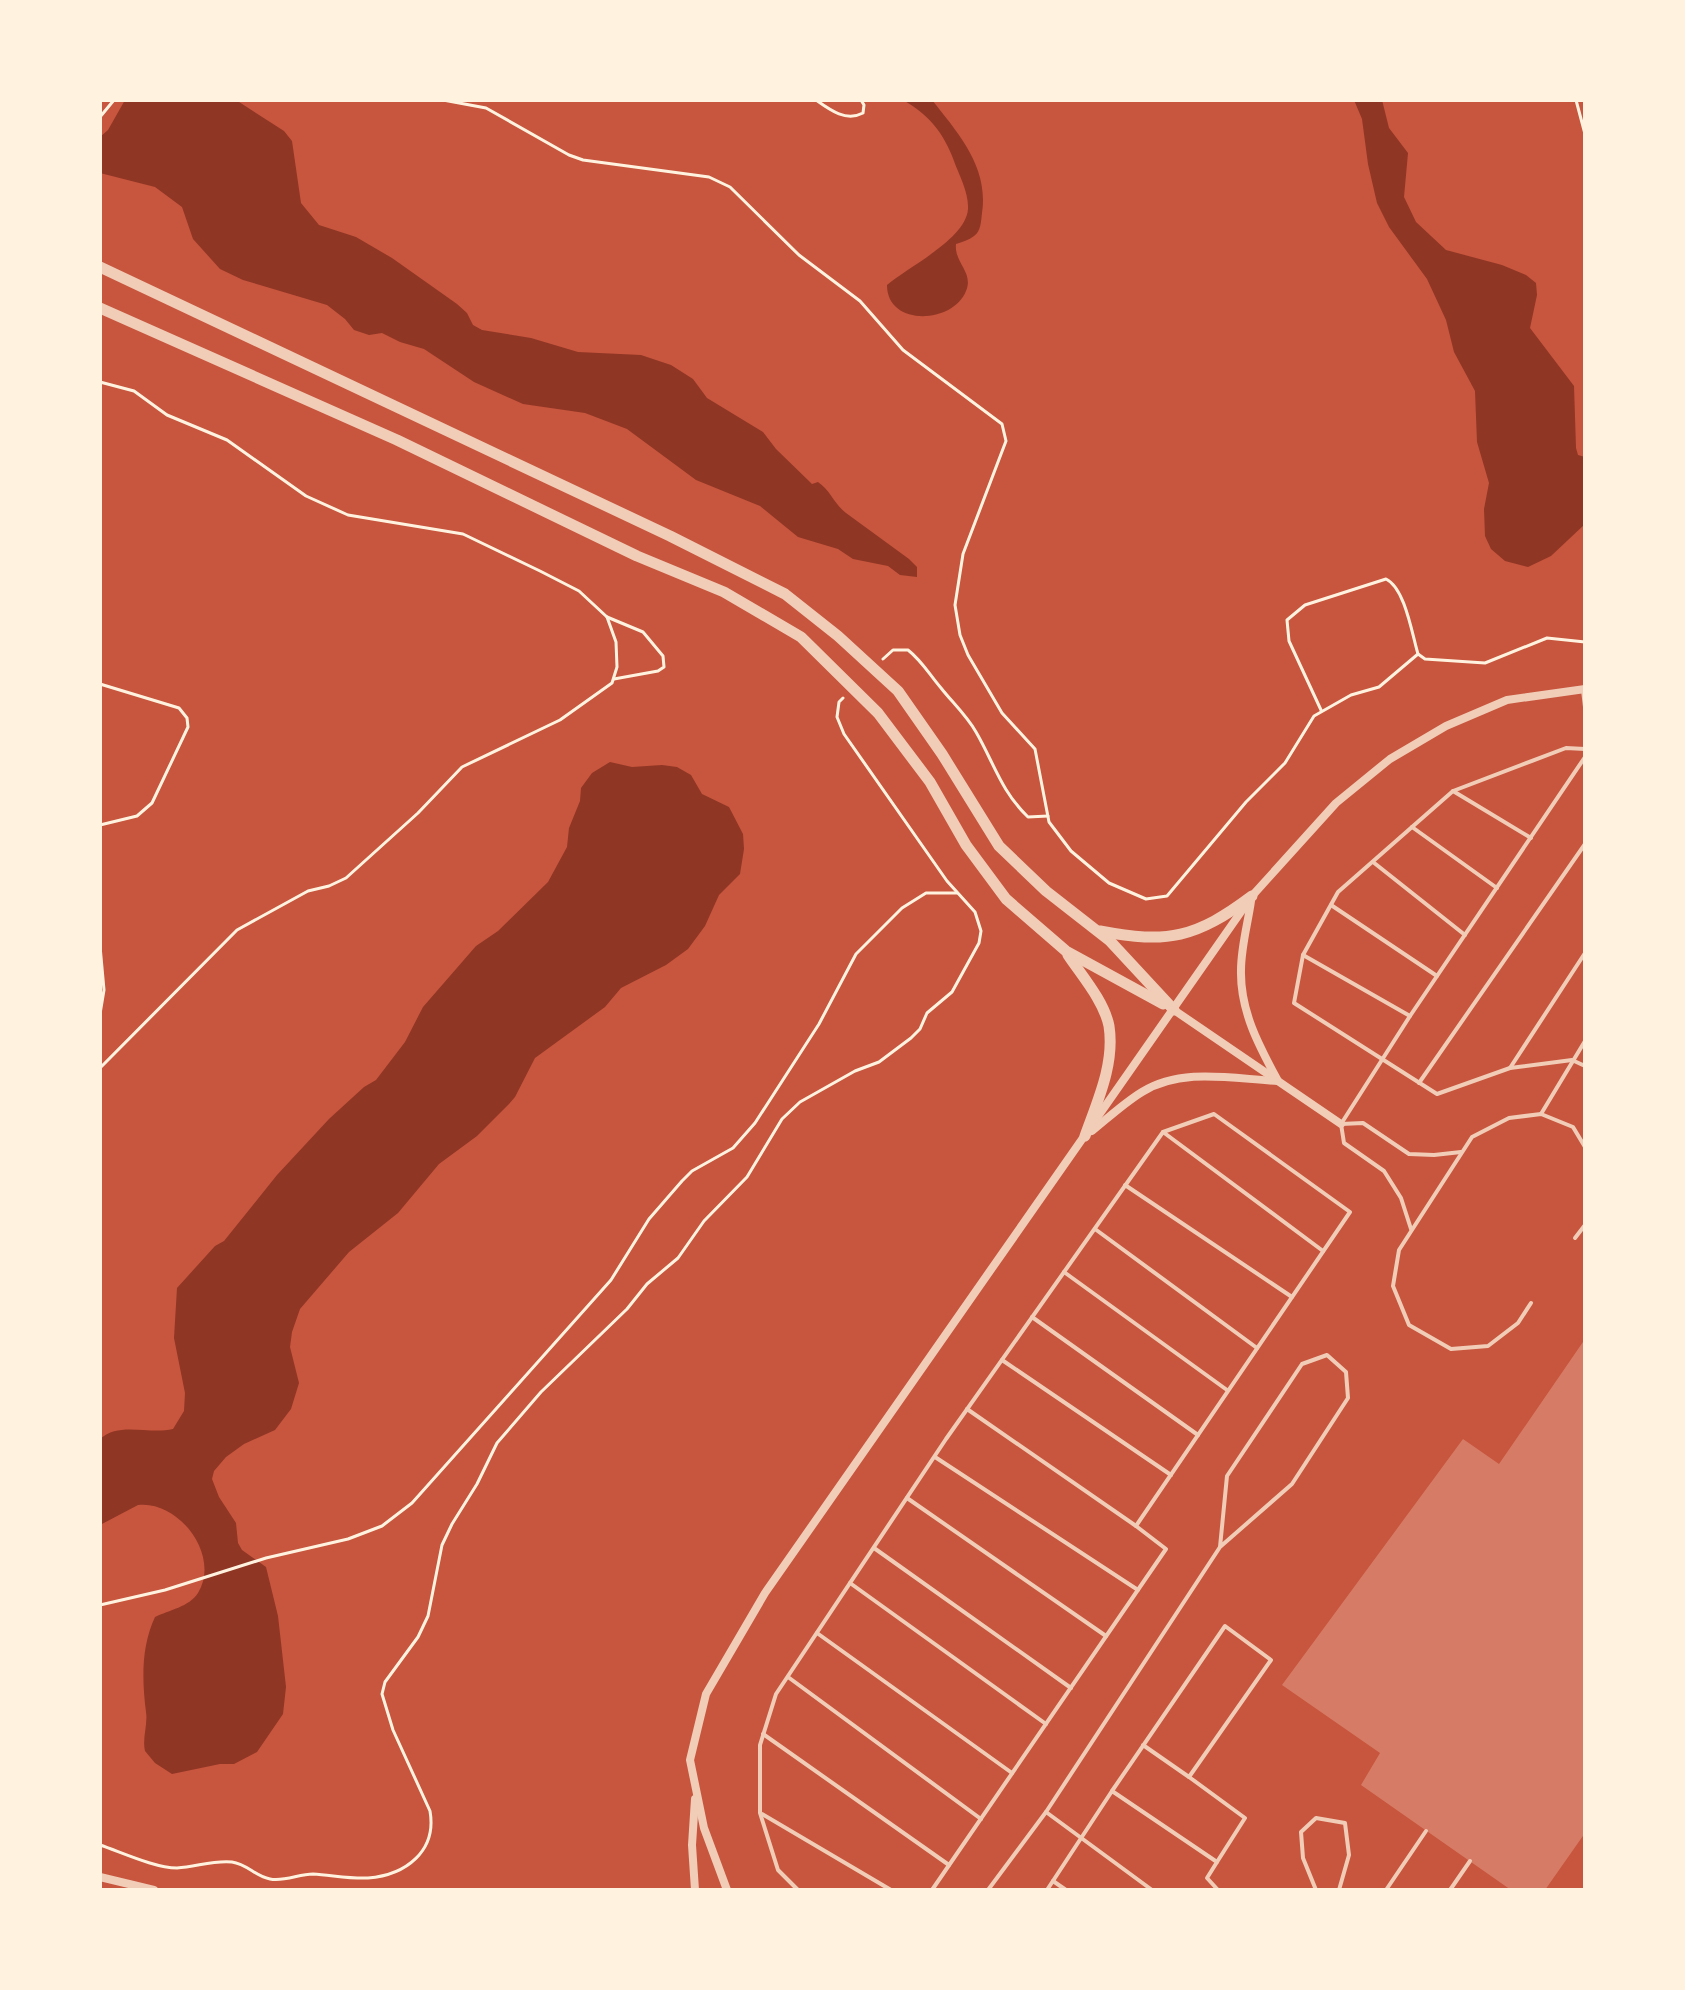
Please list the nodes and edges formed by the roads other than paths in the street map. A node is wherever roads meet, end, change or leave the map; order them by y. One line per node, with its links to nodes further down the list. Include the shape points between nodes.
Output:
1 (100, 267): 15 (street, via 785,594 898,691 999,846)
2 (100, 308): 17 (street, via 724,592 801,637 878,713 1006,899)
3 (1584, 689): 4 (lane); 13 (street, via 1507,700 1446,726 1390,759 1336,803)
4 (1585, 707)
5 (1585, 749): 7 (lane, via 1566,748)
6 (1585, 757): 9 (lane)
7 (1453, 791): 8 (lane); 9 (lane)
8 (1412, 827): 11 (lane); 12 (lane)
9 (1531, 838): 12 (lane)
10 (1585, 844): 29 (lane)
11 (1373, 862): 14 (lane, via 1338,892); 16 (lane)
12 (1497, 888): 16 (lane)
13 (1252, 896): 15 (street, via 1220,920 1161,939); 21 (street); 28 (street, via 1241,969 1244,1001 1252,1033)
14 (1331, 905): 19 (lane); 20 (lane)
15 (1096, 930): 21 (street)
16 (1465, 935): 20 (lane)
17 (1066, 951): 21 (street); 33 (street, via 1109,1025 1109,1064)
18 (1585, 953): 27 (lane)
19 (1303, 955): 22 (lane); 24 (lane, via 1294,1003)
20 (1437, 976): 22 (lane)
21 (1174, 1010): 28 (street); 33 (street)
22 (1410, 1016): 24 (lane)
23 (1585, 1041): 25 (lane)
24 (1382, 1059): 29 (lane); 31 (lane)
25 (1572, 1060): 26 (lane); 27 (lane); 30 (lane)
26 (1585, 1066)
27 (1510, 1068): 29 (lane, via 1437,1094)
28 (1278, 1081): 31 (street); 33 (street, via 1206,1075 1176,1079 1144,1091)
29 (1419, 1083)
30 (1541, 1114): 34 (lane, via 1573,1127); 35 (lane, via 1509,1118 1472,1137)
31 (1341, 1124): 35 (lane, via 1363,1123 1409,1154); 39 (lane, via 1344,1143 1384,1171 1401,1198)
32 (1163, 1132): 36 (lane); 41 (lane); 41 (lane, via 1214,1114 1350,1212)
33 (1085, 1136): 68 (street, via 765,1593 706,1694 690,1760)
34 (1585, 1147)
35 (1462, 1152): 39 (lane)
36 (1125, 1185): 38 (lane); 43 (lane)
37 (1585, 1225): 40 (lane)
38 (1094, 1229): 42 (lane); 46 (lane)
39 (1411, 1229): 44 (lane, via 1399,1250 1393,1286 1409,1325 1451,1349 1488,1346 1518,1323)
40 (1575, 1238)
41 (1323, 1251): 43 (lane)
42 (1064, 1272): 45 (lane); 48 (lane)
43 (1292, 1297): 46 (lane)
44 (1531, 1303)
45 (1032, 1317): 47 (lane); 50 (lane)
46 (1257, 1348): 48 (lane)
47 (1002, 1360): 49 (lane); 52 (lane)
48 (1227, 1390): 50 (lane)
49 (967, 1409): 51 (lane); 54 (lane)
50 (1198, 1435): 52 (lane)
51 (935, 1457): 53 (lane); 58 (lane)
52 (1171, 1475): 54 (lane)
53 (907, 1498): 56 (lane); 60 (lane)
54 (1136, 1526): 58 (lane, via 1166,1549)
55 (1220, 1547): 55 (lane, via 1292,1484 1348,1398 1346,1372 1327,1355 1302,1364 1227,1476); 70 (lane)
56 (874, 1548): 57 (lane); 62 (lane)
57 (850, 1583): 59 (lane); 63 (lane)
58 (1138, 1590): 60 (lane)
59 (817, 1633): 61 (lane); 66 (lane)
60 (1106, 1636): 62 (lane)
61 (788, 1677): 64 (lane, via 776,1694); 72 (lane)
62 (1071, 1688): 63 (lane)
63 (1046, 1724): 66 (lane)
64 (763, 1734): 71 (lane); 77 (lane)
65 (1143, 1745): 67 (lane); 67 (lane, via 1225,1626 1271,1660); 69 (lane)
66 (1012, 1773): 72 (lane)
67 (1189, 1777): 76 (lane, via 1245,1818)
68 (696, 1787): 81 (street); 82 (street, via 704,1828)
69 (1112, 1791): 74 (lane); 76 (lane)
70 (1046, 1812): 74 (lane); 86 (lane)
71 (760, 1813): 83 (lane, via 778,1870); 84 (lane)
72 (981, 1819): 77 (lane)
73 (1426, 1831): 93 (lane)
74 (1081, 1836): 79 (lane); 89 (lane)
75 (1470, 1861): 94 (lane)
76 (1217, 1862): 90 (lane, via 1207,1878)
77 (949, 1865): 85 (lane)
78 (100, 1877): 80 (street)
79 (1053, 1881): 87 (lane); 88 (lane)
80 (154, 1890)
81 (695, 1890)
82 (727, 1890)
83 (798, 1890)
84 (891, 1890)
85 (932, 1890)
86 (988, 1890)
87 (1047, 1890)
88 (1066, 1890)
89 (1152, 1890)
90 (1218, 1890)
91 (1316, 1890): 92 (lane, via 1303,1858 1301,1832 1316,1818 1345,1823 1349,1855)
92 (1339, 1890)
93 (1386, 1890)
94 (1450, 1890)

